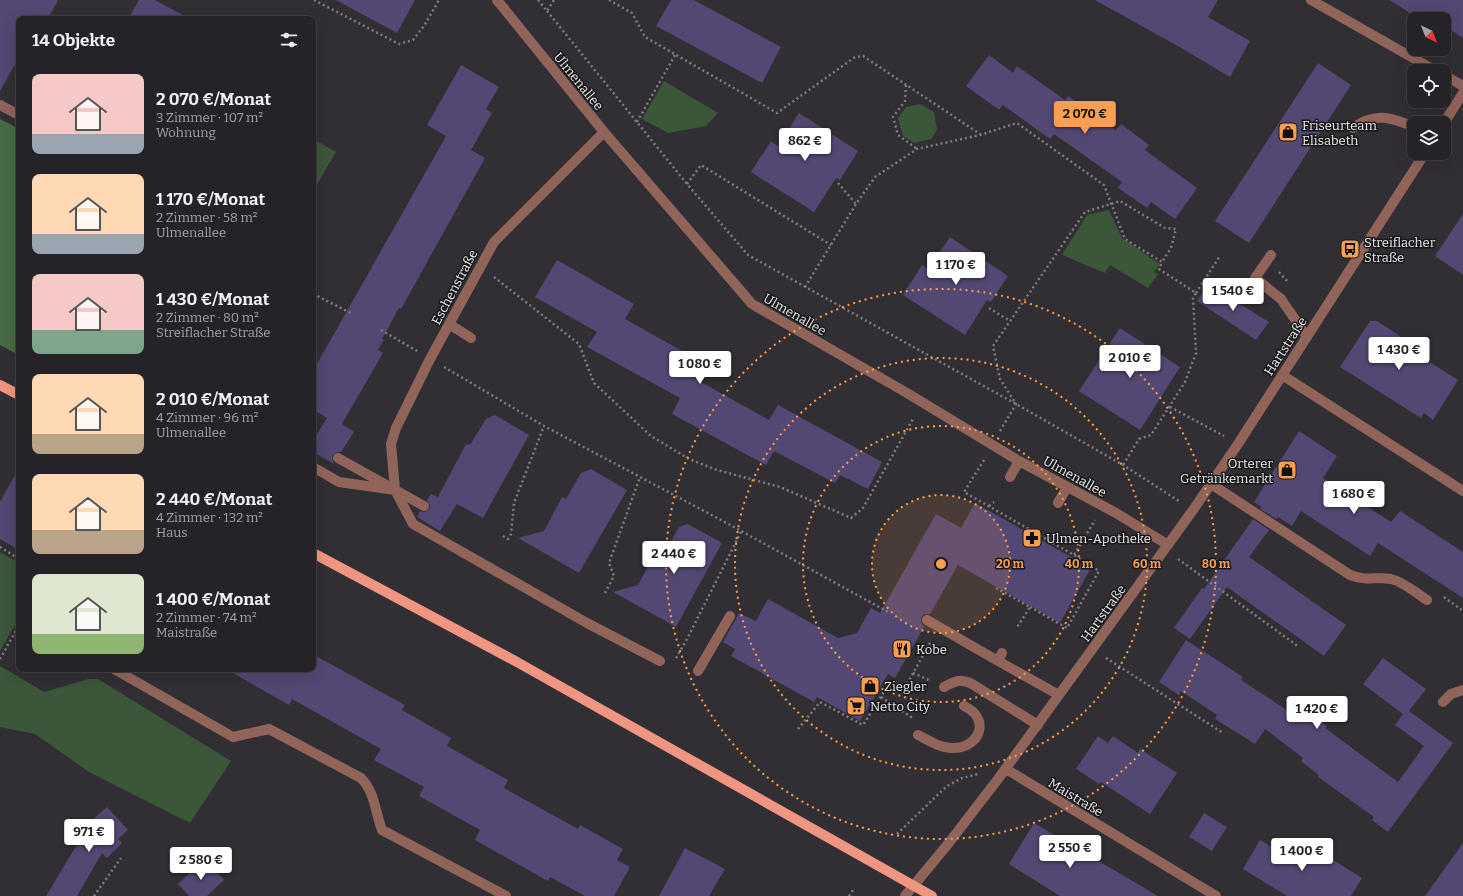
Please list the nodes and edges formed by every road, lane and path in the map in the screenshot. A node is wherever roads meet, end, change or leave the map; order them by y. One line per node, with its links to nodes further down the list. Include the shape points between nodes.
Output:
1 (314, 0): 2 (path, via 399,44 413,40)
2 (439, 0)
3 (496, 0): 21 (street, Ulmenallee)
4 (538, 0): 8 (path)
5 (554, 0): 8 (path)
6 (609, 0): 9 (path, via 632,13 645,38)
7 (1311, 0): 10 (street)
8 (547, 11): 18 (path)
9 (675, 55): 12 (path, via 777,113 855,57 863,56); 18 (path)
10 (1424, 64)
11 (1451, 79): 13 (street)
12 (906, 84): 22 (path); 23 (path, via 905,101 893,117 898,135)
13 (1463, 86)
14 (1463, 93): 17 (street)
15 (0, 105): 16 (street)
16 (16, 113)
17 (1448, 116)
18 (637, 122): 26 (path)
19 (1407, 124): 20 (street, via 1397,120 1376,118 1363,121)
20 (1353, 128)
21 (604, 132): 33 (street, Eschenstraße, via 494,242); 48 (street, Ulmenallee, via 752,304)
22 (980, 135): 23 (path); 28 (path, via 1017,123 1104,185)
23 (918, 149): 27 (path, via 875,177)
24 (1421, 160): 42 (street, Hartstraße)
25 (838, 183): 27 (path)
26 (687, 184): 29 (path, via 701,165); 34 (path, via 748,255)
27 (856, 204): 29 (path)
28 (1111, 204): 32 (path, via 1125,239); 32 (path, via 1120,201 1165,228 1176,229 1171,248); 39 (path, via 1085,212)
29 (831, 245): 34 (path)
30 (1271, 255): 42 (street, via 1255,278 1281,299)
31 (1220, 256): 35 (path)
32 (1162, 262): 35 (path, via 1158,269)
33 (480, 267): 40 (street, Eschenstraße); 48 (path, via 579,344 594,383 651,436 689,459 717,470 780,487 851,518 863,508)
34 (805, 287): 49 (path)
35 (1196, 293): 50 (path, via 1193,298 1196,354 1185,382)
36 (316, 296): 38 (path)
37 (989, 308): 39 (path)
38 (351, 313)
39 (1010, 321): 49 (path, via 993,346 1000,379)
40 (449, 324): 43 (street); 44 (street, Eschenstraße)
41 (381, 330): 44 (path)
42 (1307, 337): 45 (street, Hartstraße)
43 (471, 338)
44 (430, 359): 51 (path); 62 (street, Eschenstraße, via 396,428 391,444)
45 (1282, 375): 52 (street, Hartstraße); 63 (street)
46 (0, 385): 47 (main road)
47 (16, 393)
48 (922, 403): 53 (street, Ulmenallee)
49 (1016, 404): 53 (path); 56 (path)
50 (1170, 406): 52 (path); 56 (path, via 1151,435 1139,439)
51 (544, 426): 58 (path); 73 (path, via 514,503 511,534 508,538)
52 (1238, 444): 60 (street, Hartstraße)
53 (992, 445): 55 (street, Ulmenallee); 67 (path, via 964,492)
54 (338, 458): 62 (street)
55 (1019, 460): 59 (street); 61 (street, Ulmenallee)
56 (1123, 465): 69 (path)
57 (316, 469): 62 (street, via 339,482)
58 (640, 477): 71 (path); 80 (path, via 609,563 614,576)
59 (1010, 477)
60 (1211, 484): 69 (street, Hartstraße); 81 (street, via 1350,575 1360,579 1396,581)
61 (1067, 487): 65 (street); 68 (street, Ulmenallee)
62 (395, 490): 66 (street); 92 (street, via 413,524 487,561 649,652)
63 (1463, 491)
64 (994, 502): 67 (path)
65 (1058, 503)
66 (424, 506)
67 (989, 506): 72 (path)
68 (1103, 506): 75 (street, Ulmenallee); 77 (path)
69 (1193, 510): 75 (street, Hartstraße)
70 (1042, 530): 72 (path)
71 (741, 532): 83 (path); 92 (path, via 671,668)
72 (1040, 535): 77 (path)
73 (502, 536)
74 (0, 547): 78 (path)
75 (1166, 548): 89 (path); 90 (street, Hartstraße)
76 (316, 555): 110 (main road, via 517,662)
77 (1074, 555): 82 (path, via 1099,571 1067,628)
78 (16, 556)
79 (996, 588): 82 (path)
80 (605, 593)
81 (1427, 600)
82 (1030, 607): 86 (path)
83 (890, 613)
84 (730, 616): 93 (street)
85 (927, 620): 97 (street, via 1000,657)
86 (1016, 630)
87 (16, 633): 91 (path)
88 (933, 637): 98 (path, via 906,686 887,687)
89 (1299, 647)
90 (1092, 649): 97 (street, Hartstraße); 104 (path)
91 (0, 659)
92 (660, 661)
93 (698, 671)
94 (119, 672): 113 (street, via 233,737 268,729 361,778 371,792 382,830)
95 (944, 687): 102 (street, via 955,681 964,680)
96 (1463, 690): 99 (street, via 1451,694)
97 (1059, 695): 102 (street, Hartstraße)
98 (881, 698): 101 (path); 103 (path, via 863,724 820,702)
99 (1443, 702)
100 (964, 706): 105 (street, via 976,713 980,725 976,738 966,746 942,747)
101 (917, 721)
102 (1038, 725): 106 (street, Hartstraße)
103 (798, 729)
104 (1223, 733)
105 (918, 735)
106 (1006, 769): 110 (street, Hartstraße); 117 (street, Maistraße)
107 (966, 777): 108 (path, via 947,786)
108 (897, 834)
109 (121, 858): 112 (path)
110 (914, 885): 115 (street, Hartstraße); 116 (main road)
111 (853, 890): 114 (path)
112 (94, 896)
113 (506, 896)
114 (849, 896)
115 (905, 896)
116 (932, 896)
117 (1216, 896)

